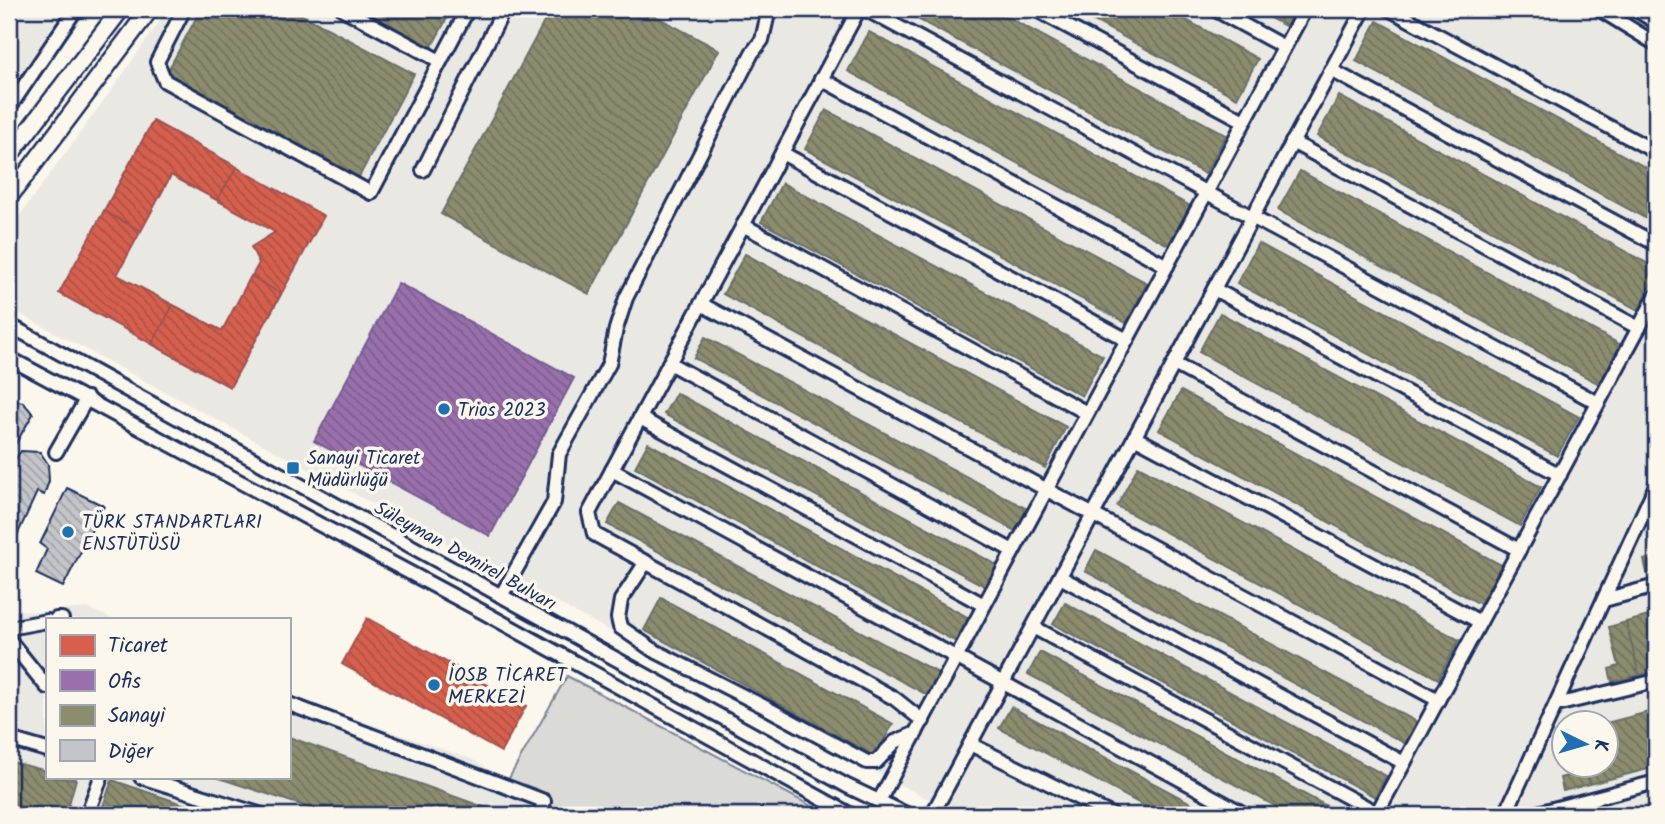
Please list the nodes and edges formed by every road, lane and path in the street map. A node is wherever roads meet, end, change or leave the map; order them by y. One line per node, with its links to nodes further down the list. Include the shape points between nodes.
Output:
1 (75, 9): 24 (street)
2 (121, 9): 29 (main road)
3 (150, 9): 32 (main road)
4 (184, 9): 21 (street, via 157,62 165,81 371,193)
5 (343, 9): 21 (street)
6 (468, 9): 21 (street)
7 (504, 9): 30 (street)
8 (769, 9): 64 (street, via 762,40 626,298 609,364 559,454 554,502)
9 (859, 9): 23 (street)
10 (865, 9): 31 (street)
11 (1035, 9): 25 (street)
12 (1214, 9): 20 (street)
13 (1305, 9): 20 (street)
14 (1364, 9): 22 (street)
15 (1389, 9): 27 (street)
16 (1599, 9): 19 (street)
17 (1635, 9): 18 (street)
18 (1656, 22)
19 (1656, 44)
20 (1284, 47): 25 (street)
21 (440, 61)
22 (1331, 70): 26 (street); 35 (street)
23 (821, 79): 28 (street); 36 (street)
24 (9, 108)
25 (1244, 121): 31 (street)
26 (1292, 142): 33 (street); 41 (street)
27 (1656, 152)
28 (782, 153): 34 (street); 42 (street)
29 (9, 156)
30 (423, 170)
31 (1206, 192): 33 (street); 36 (street)
32 (9, 197)
33 (1252, 217): 37 (street); 47 (street)
34 (743, 225): 39 (street); 48 (street)
35 (1656, 244)
36 (1167, 266): 42 (street)
37 (1214, 289): 45 (street); 53 (street)
38 (1656, 296): 41 (street)
39 (701, 304): 44 (street); 55 (street)
40 (9, 325): 64 (street, Süleyman Demirel Bulvarı)
41 (1639, 328): 47 (street)
42 (1127, 340): 48 (street)
43 (9, 358): 46 (street)
44 (669, 363): 49 (street); 60 (street)
45 (1174, 364): 50 (street); 59 (street)
46 (86, 398): 51 (street); 93 (street)
47 (1598, 403): 53 (street)
48 (1087, 413): 55 (street)
49 (640, 418): 52 (street); 66 (street)
50 (1135, 437): 58 (street); 68 (street)
51 (56, 452)
52 (612, 470): 61 (street, via 589,513 594,534); 72 (street)
53 (1560, 475): 59 (street)
54 (1656, 485): 57 (street)
55 (1046, 490): 58 (street); 60 (street)
56 (1656, 511): 57 (street)
57 (1643, 514): 65 (street)
58 (1093, 515): 62 (street); 76 (street)
59 (1519, 550): 68 (street)
60 (1013, 551): 66 (street)
61 (646, 562): 79 (street, via 894,698); 80 (street, via 621,600 618,618 620,627 653,650 867,762 876,762 895,742)
62 (1060, 577): 69 (street); 84 (street)
63 (1656, 586): 65 (street)
64 (501, 596): 88 (street, Süleyman Demirel Bulvarı)
65 (1604, 600): 78 (street)
66 (984, 605): 72 (street)
67 (46, 621): 70 (street)
68 (1480, 622): 76 (street)
69 (1033, 627): 74 (street); 89 (street)
70 (9, 628)
71 (9, 640): 75 (street)
72 (956, 657): 74 (street); 79 (street)
73 (1656, 681): 78 (street)
74 (1003, 683): 82 (street); 97 (street)
75 (46, 686)
76 (1438, 700): 84 (street)
77 (290, 704): 92 (street, via 544,801)
78 (1556, 705): 98 (street)
79 (923, 721): 80 (street)
80 (916, 733): 88 (street)
81 (9, 739): 83 (street)
82 (970, 744): 95 (street); 96 (street)
83 (46, 750)
84 (1404, 762): 89 (street)
85 (101, 778): 90 (street)
86 (144, 778): 91 (street)
87 (1656, 782): 99 (street)
88 (879, 801): 94 (street, Süleyman Demirel Bulvarı)
89 (1377, 814)
90 (87, 815)
91 (262, 815)
92 (540, 815)
93 (851, 815)
94 (908, 815)
95 (932, 815)
96 (1112, 815)
97 (1246, 815)
98 (1505, 815)
99 (1530, 815)

